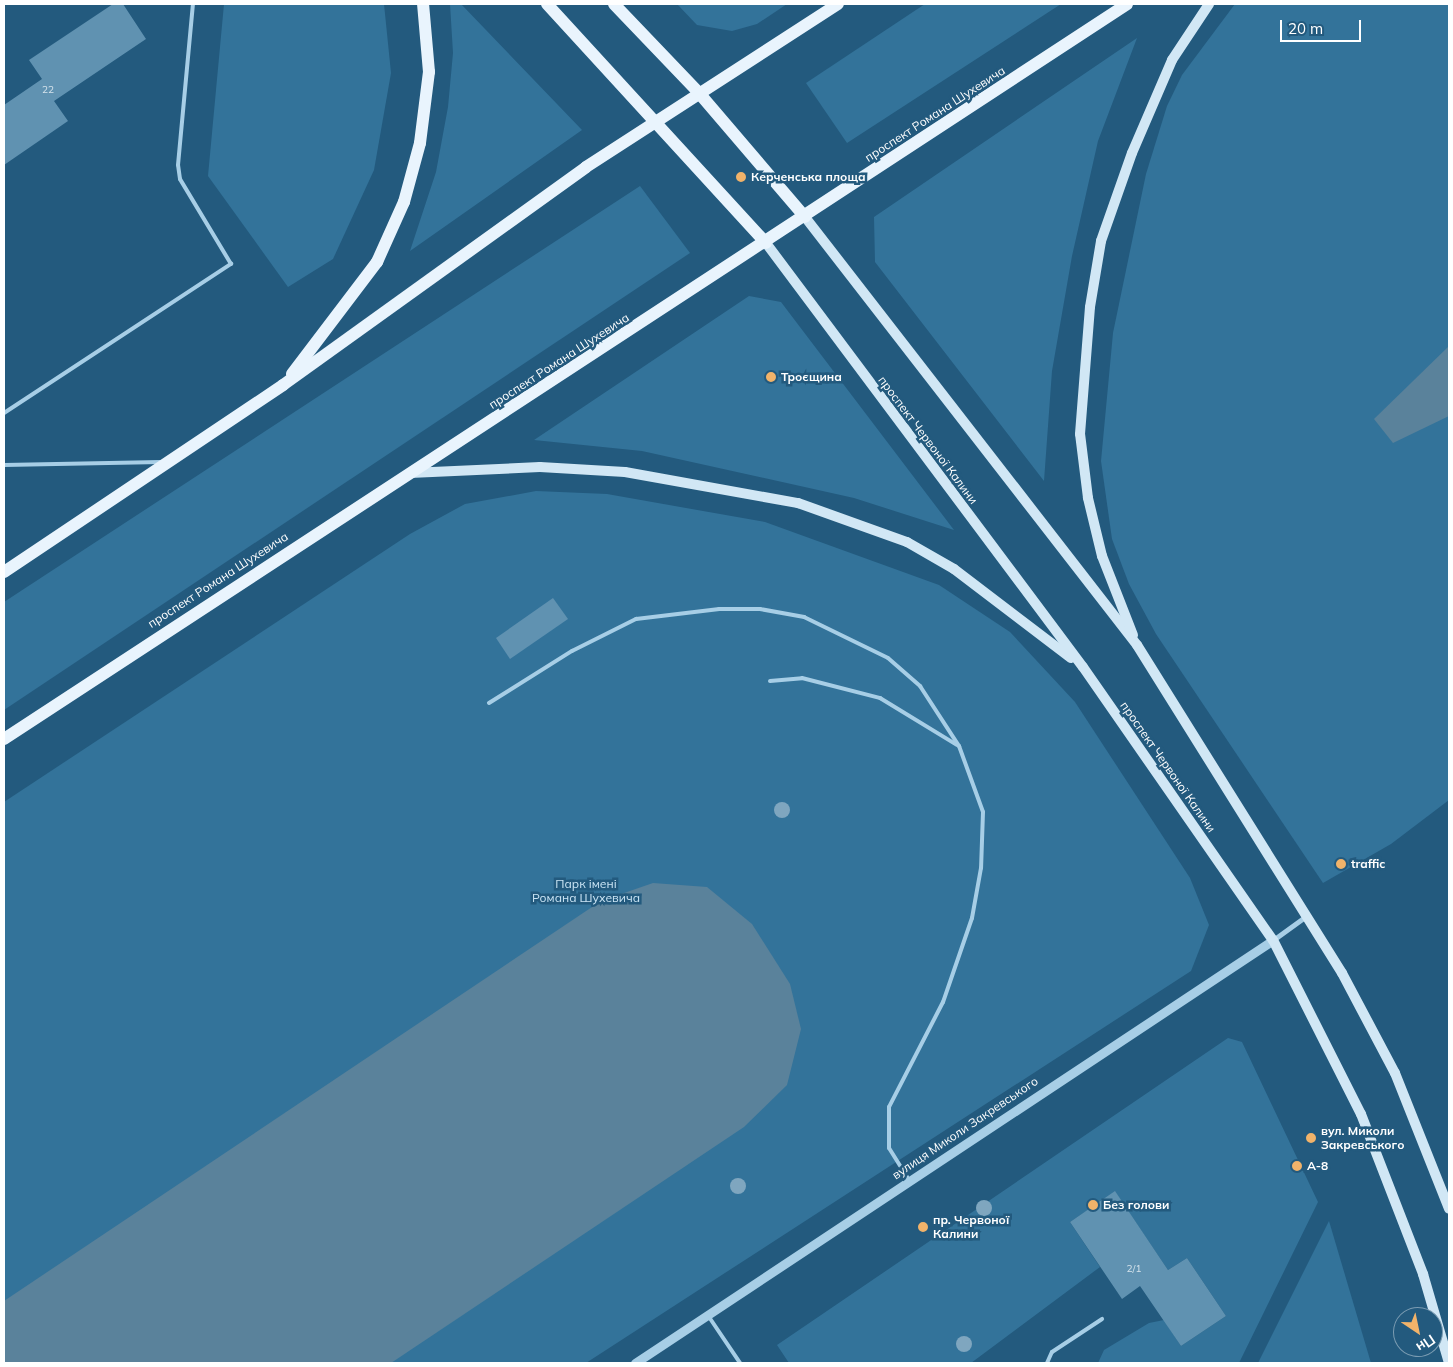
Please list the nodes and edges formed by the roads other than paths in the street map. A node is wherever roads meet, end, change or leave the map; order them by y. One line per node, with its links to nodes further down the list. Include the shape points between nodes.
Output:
1 (193, 4): 13 (lane, via 178,165 180,179 231,264)
2 (423, 4): 12 (main road, via 429,72 420,143 404,202 377,262)
3 (547, 4): 9 (main road)
4 (614, 4): 8 (main road)
5 (838, 4): 8 (main road)
6 (1127, 4): 10 (main road, проспект Романа Шухевича)
7 (1209, 4): 18 (main road, via 1159,88 1101,241 1083,368 1080,434 1088,498 1102,556)
8 (699, 93): 9 (main road); 10 (main road)
9 (658, 121): 11 (main road); 12 (main road, via 586,167)
10 (805, 217): 11 (main road, проспект Романа Шухевича); 18 (main road)
11 (766, 243): 16 (main road, проспект Романа Шухевича); 19 (main road, проспект Червоної Калини)
12 (283, 385): 14 (main road)
13 (4, 413)
14 (168, 462): 15 (lane); 17 (main road)
15 (4, 465)
16 (407, 474): 19 (main road, via 540,467 625,472 798,503 907,542 954,568); 22 (main road, проспект Романа Шухевича)
17 (4, 572)
18 (1137, 645): 24 (main road)
19 (1083, 667): 25 (main road, проспект Червоної Калини)
20 (770, 681): 23 (lane, via 802,678 880,698)
21 (489, 704): 23 (lane, via 572,651 636,619 676,611 760,609 804,617 888,658 920,686)
22 (4, 739)
23 (958, 746): 26 (lane, via 983,812 981,868 972,918 943,1002 889,1107 889,1148)
24 (1309, 915): 25 (street, вулиця Миколи Закревського); 27 (main road, via 1395,1073)
25 (1274, 940): 26 (street, вулиця Миколи Закревського); 30 (main road, проспект Червоної Калини, via 1361,1114 1423,1274)
26 (909, 1180): 28 (street, вулиця Миколи Закревського)
27 (1449, 1209)
28 (708, 1314): 31 (street, вулиця Миколи Закревського); 32 (lane)
29 (1102, 1318): 33 (lane, via 1052,1352)
30 (1449, 1362)
31 (635, 1363)
32 (740, 1363)
33 (1047, 1363)

